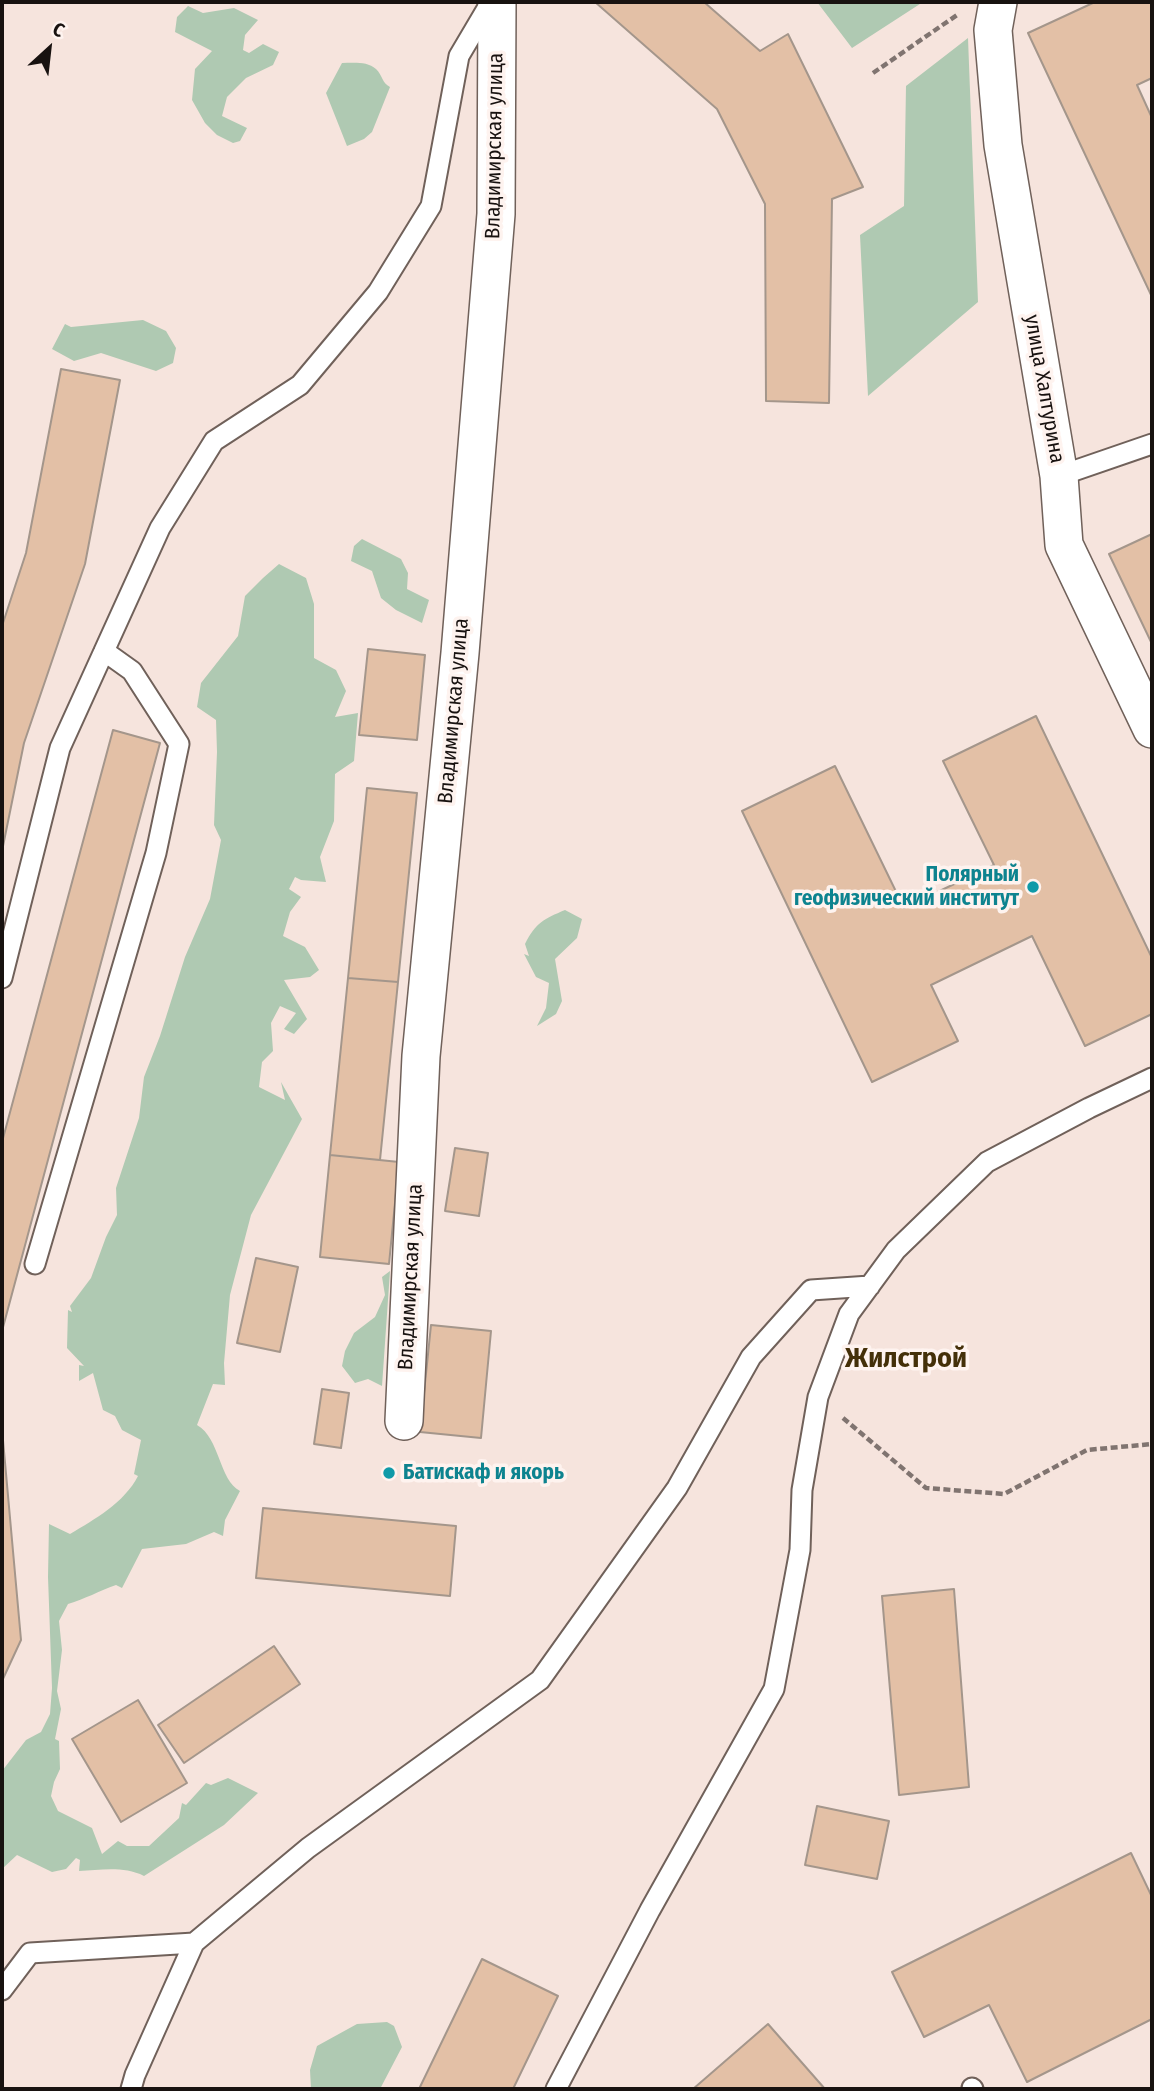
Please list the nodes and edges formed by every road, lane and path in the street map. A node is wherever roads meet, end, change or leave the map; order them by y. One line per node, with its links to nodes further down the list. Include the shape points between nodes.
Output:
1 (491, 2): 8 (lane, via 459,56 431,206 378,292 300,385 214,441 160,528)
2 (497, 2): 15 (street, Владимирская улица, via 496,214 421,1056)
3 (961, 12): 5 (path)
4 (995, 16): 7 (street, улица Халтурина, via 1003,145)
5 (873, 73)
6 (1152, 444): 7 (lane)
7 (1059, 476): 9 (street, улица Халтурина, via 1064,545)
8 (104, 651): 10 (lane, via 60,748); 12 (lane, via 132,671 179,744 156,853)
9 (1152, 729)
10 (2, 978)
11 (1152, 1078): 13 (lane, via 986,1162 895,1250)
12 (35, 1264)
13 (870, 1286): 14 (lane, via 849,1314); 17 (lane, via 811,1290 751,1357 677,1488 540,1680 308,1848)
14 (818, 1397): 16 (path, via 926,1488 1004,1494 1087,1450); 20 (lane, via 802,1490 800,1550 774,1689)
15 (404, 1421)
16 (1152, 1444)
17 (194, 1943): 18 (lane, via 30,1953); 19 (lane)
18 (2, 1990)
19 (131, 2089)
20 (556, 2089)

